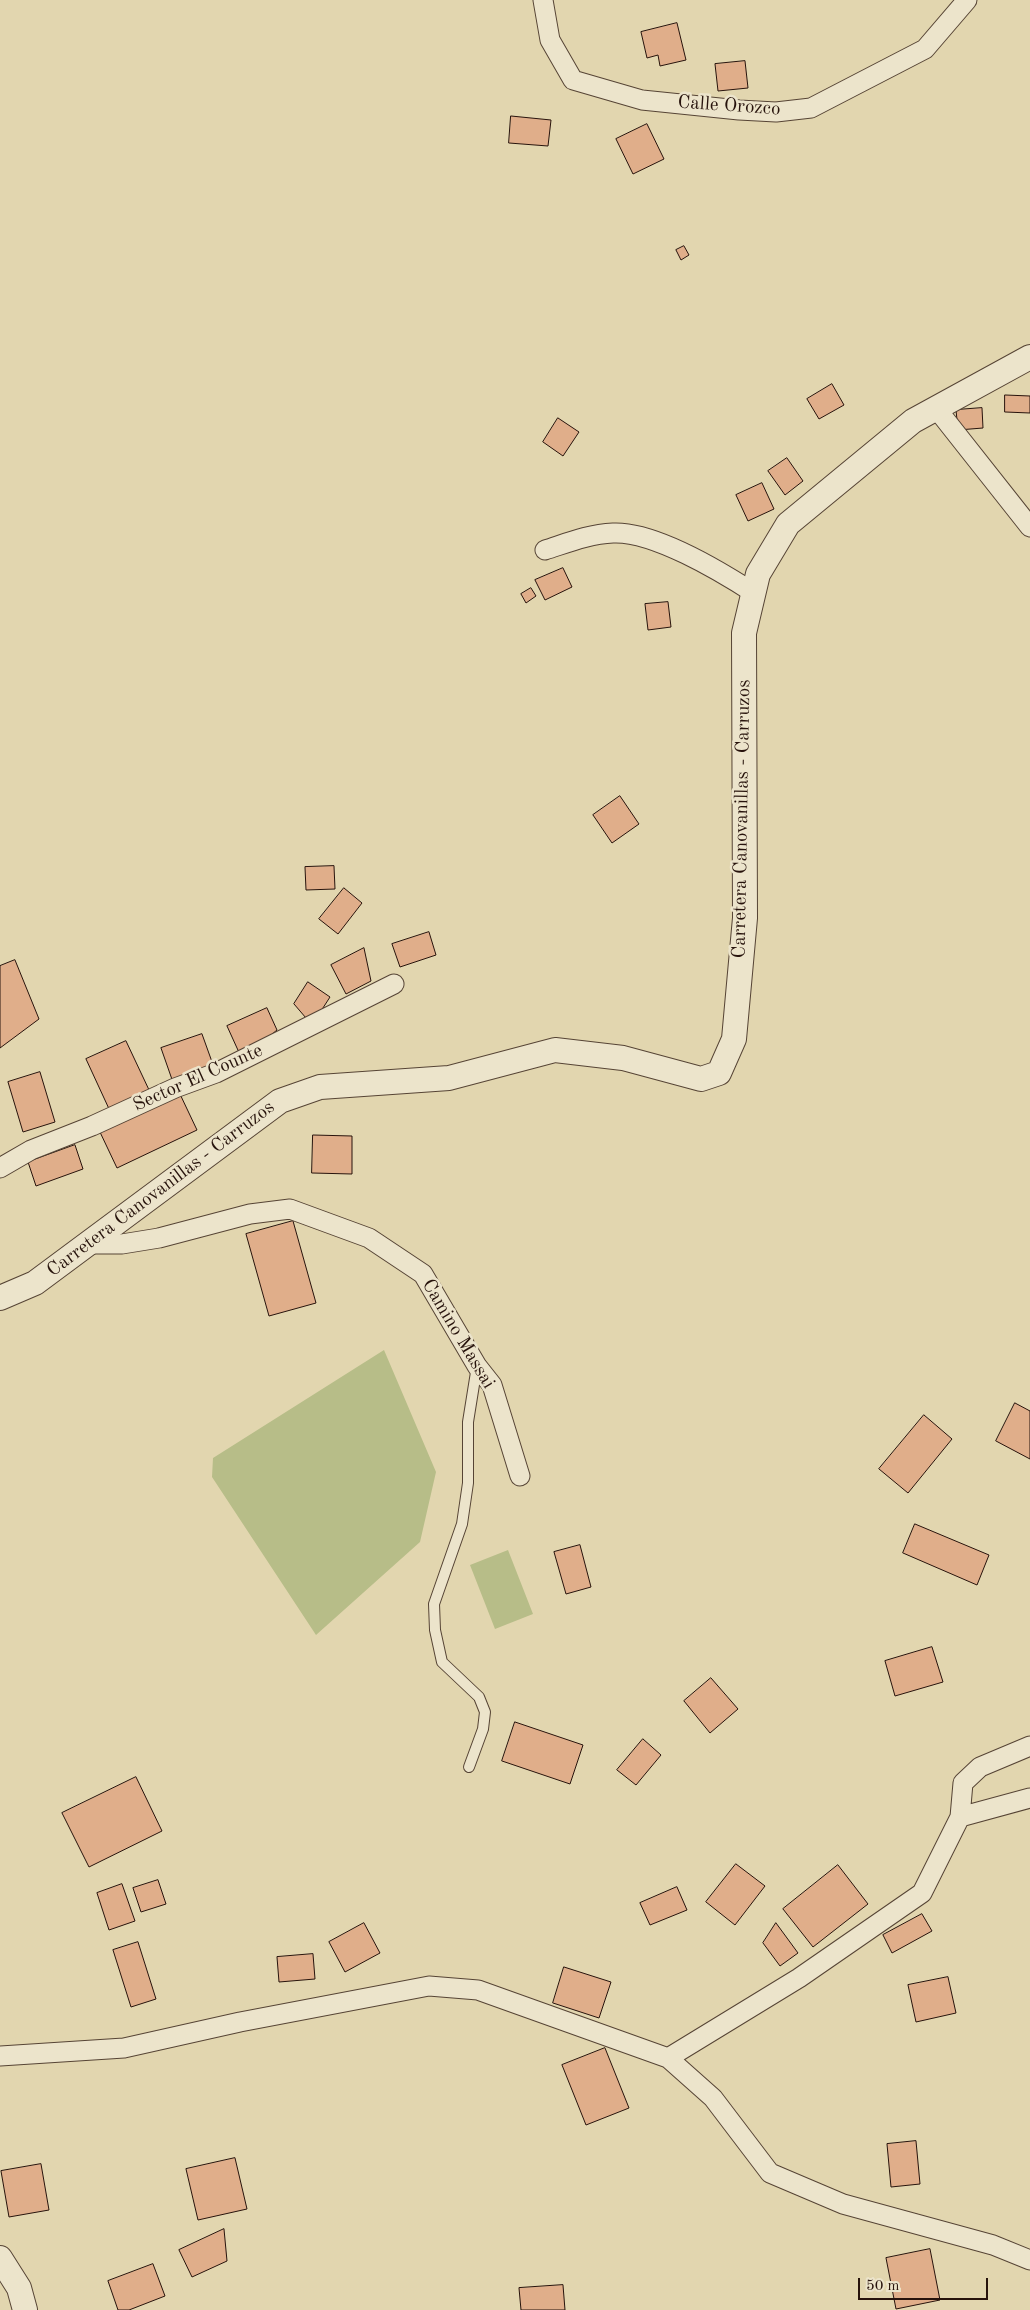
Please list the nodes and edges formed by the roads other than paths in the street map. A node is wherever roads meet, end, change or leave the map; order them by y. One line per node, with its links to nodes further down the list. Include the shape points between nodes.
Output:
1 (543, 0): 2 (street, Calle Orozco, via 550,40 573,80 642,100 776,112 811,108 925,49)
2 (967, 0)
3 (1030, 357): 4 (street, Carretera Canovanillas - Carruzos)
4 (936, 408): 5 (street); 7 (street, Carretera Canovanillas - Carruzos, via 912,421 788,524 758,574)
5 (1030, 527)
6 (545, 550): 7 (street, via 580,538 613,533 630,535 683,553)
7 (754, 593): 10 (street, Carretera Canovanillas - Carruzos, via 744,634 745,918 734,1039 719,1073 701,1079 623,1058 554,1050 449,1078 320,1087 280,1101)
8 (394, 984): 9 (street, Sector El Counte, via 216,1073 31,1150)
9 (0, 1168)
10 (86, 1244): 11 (street, Carretera Canovanillas - Carruzos, via 35,1283); 12 (street, Camino Massai, via 122,1244 159,1238 250,1214 290,1208 369,1238 423,1274)
11 (0, 1298)
12 (476, 1366): 13 (street, Camino Massai, via 492,1385); 15 (lane, via 468,1422 468,1483 462,1524 434,1604 435,1630 442,1662 479,1697 485,1712 484,1729)
13 (520, 1476)
14 (1030, 1746): 17 (street, via 980,1767 963,1783)
15 (469, 1767)
16 (1030, 1798): 17 (street)
17 (960, 1817): 19 (street, via 922,1893 799,1978)
18 (0, 2056): 19 (street, via 124,2048 429,1986 478,1990)
19 (668, 2058): 21 (street, via 713,2098 770,2173 843,2204 993,2246)
20 (0, 2258): 22 (street, via 19,2288)
21 (1030, 2260)
22 (25, 2310)

